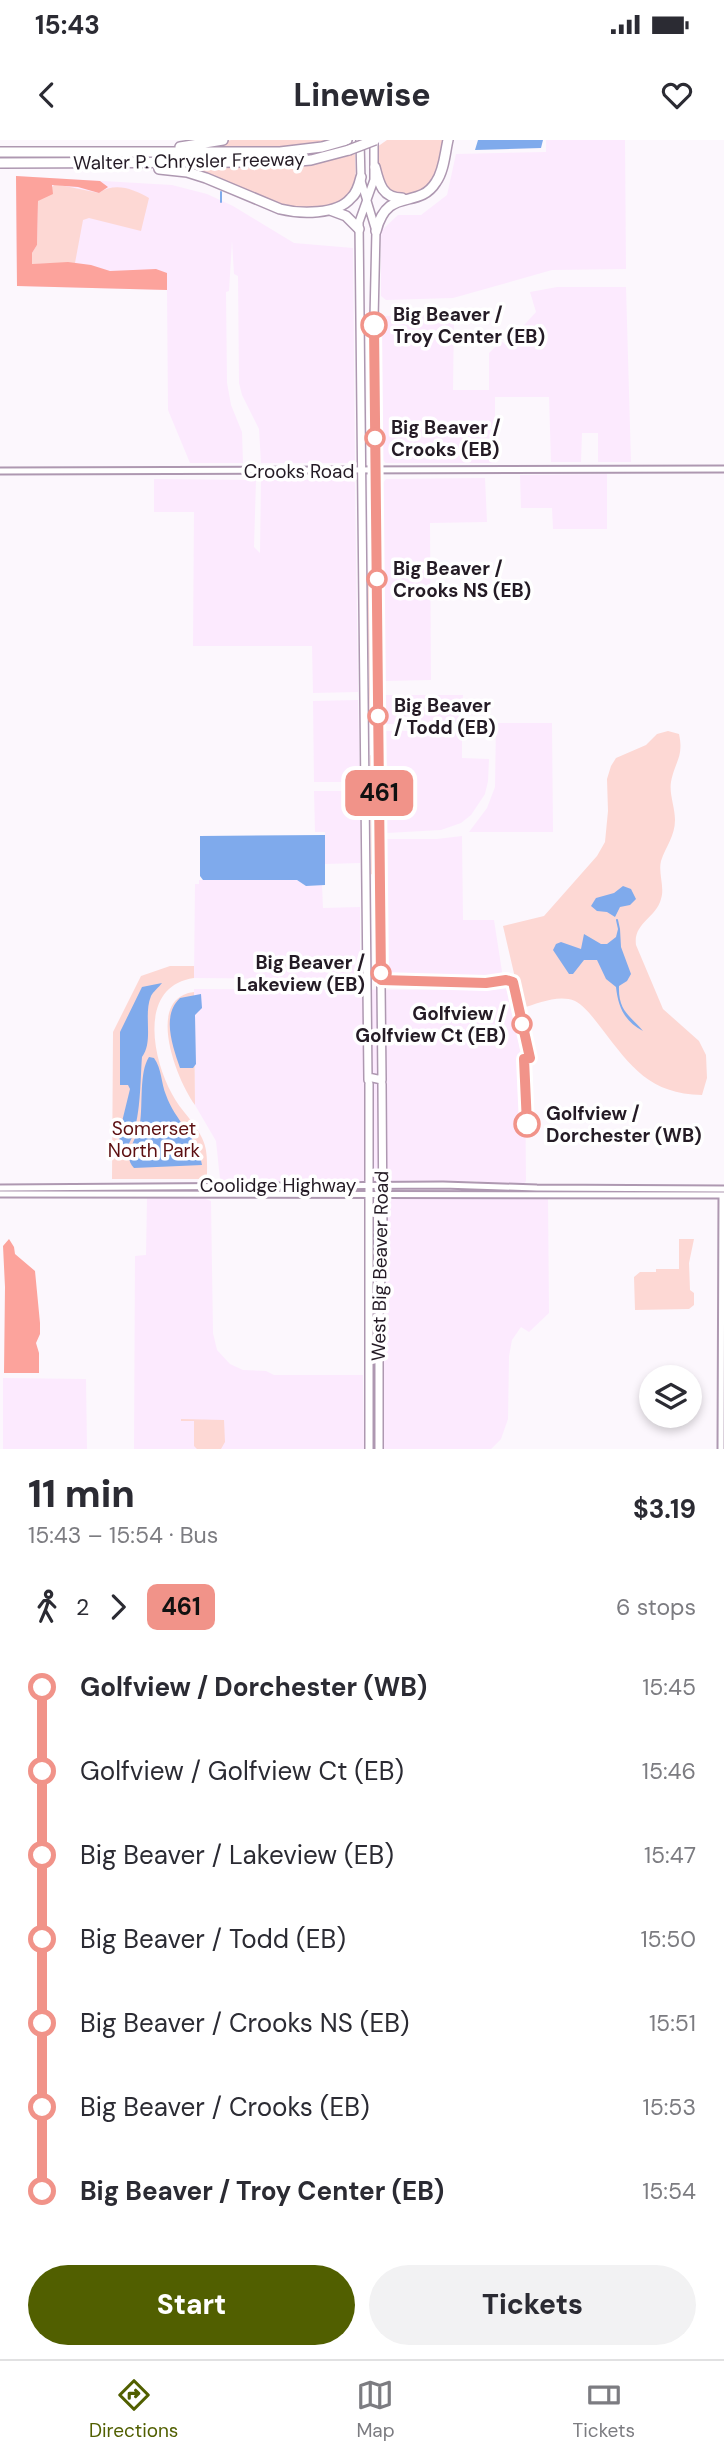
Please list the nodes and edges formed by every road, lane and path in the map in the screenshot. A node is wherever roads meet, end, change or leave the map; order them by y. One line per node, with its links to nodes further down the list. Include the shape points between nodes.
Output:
1 (223, 140): 7 (highway)
2 (360, 140): 11 (main road, West Big Beaver Road)
3 (375, 140): 5 (highway, Walter P. Chrysler Freeway, bridge); 10 (main road, West Big Beaver Road)
4 (448, 140): 12 (highway, via 436,183)
5 (348, 145): 7 (highway, Walter P. Chrysler Freeway, via 280,152); 9 (highway, Walter P. Chrysler Freeway, via 311,160 287,162)
6 (0, 152): 7 (highway, Walter P. Chrysler Freeway)
7 (108, 152)
8 (0, 163): 9 (highway, Walter P. Chrysler Freeway)
9 (120, 164): 14 (highway, via 193,174 288,211)
10 (375, 167): 12 (highway, via 389,196); 13 (main road, West Big Beaver Road)
11 (361, 177): 13 (main road, West Big Beaver Road); 14 (highway, via 351,198)
12 (417, 196): 16 (highway, via 386,208)
13 (367, 199): 15 (main road, West Big Beaver Road); 16 (main road, West Big Beaver Road)
14 (330, 209): 15 (highway, via 346,215)
15 (359, 229): 17 (main road, West Big Beaver Road)
16 (376, 231): 18 (main road, West Big Beaver Road)
17 (360, 261): 18 (main road, via 368,259); 19 (main road, West Big Beaver Road)
18 (374, 267): 20 (main road, West Big Beaver Road)
19 (362, 375): 20 (main road); 21 (main road, West Big Beaver Road)
20 (375, 379): 22 (main road, West Big Beaver Road)
21 (362, 393): 22 (main road); 23 (main road, West Big Beaver Road)
22 (375, 397): 24 (main road, West Big Beaver Road)
23 (362, 449): 24 (main road); 27 (main road, West Big Beaver Road)
24 (376, 453): 28 (main road, West Big Beaver Road)
25 (724, 469): 28 (main road, Crooks Road)
26 (0, 471): 27 (main road, Crooks Road)
27 (362, 471): 28 (main road, Crooks Road); 29 (main road, West Big Beaver Road)
28 (376, 471): 30 (main road, West Big Beaver Road)
29 (363, 489): 30 (main road, via 370,487); 31 (main road, West Big Beaver Road)
30 (376, 492): 32 (main road, West Big Beaver Road)
31 (363, 558): 32 (main road, via 369,565); 33 (main road, West Big Beaver Road)
32 (377, 564): 34 (main road, West Big Beaver Road)
33 (364, 581): 34 (main road, via 371,579); 35 (main road, West Big Beaver Road)
34 (377, 584): 36 (main road, West Big Beaver Road)
35 (366, 724): 36 (main road); 37 (main road, West Big Beaver Road)
36 (379, 728): 38 (main road, West Big Beaver Road)
37 (366, 752): 38 (main road); 39 (main road, West Big Beaver Road)
38 (379, 756): 40 (main road, West Big Beaver Road)
39 (367, 876): 40 (main road); 41 (main road, West Big Beaver Road)
40 (380, 878): 42 (main road, West Big Beaver Road)
41 (367, 904): 42 (main road); 43 (main road, West Big Beaver Road)
42 (380, 908): 45 (main road, West Big Beaver Road)
43 (368, 972): 44 (main road, West Big Beaver Road); 45 (main road)
44 (368, 985): 46 (main road); 47 (main road, West Big Beaver Road)
45 (381, 987): 46 (main road, West Big Beaver Road)
46 (381, 1003): 48 (main road, West Big Beaver Road)
47 (368, 1038): 48 (main road); 49 (main road, West Big Beaver Road)
48 (382, 1045): 50 (main road, West Big Beaver Road)
49 (369, 1080): 50 (main road); 51 (main road, West Big Beaver Road)
50 (382, 1082): 52 (main road, West Big Beaver Road)
51 (369, 1167): 52 (main road); 56 (main road, West Big Beaver Road)
52 (382, 1169): 57 (main road, West Big Beaver Road)
53 (267, 1185): 54 (main road, Coolidge Highway); 60 (main road, Coolidge Highway); 69 (main road)
54 (289, 1185): 55 (main road, Coolidge Highway); 70 (main road)
55 (326, 1185): 56 (main road, Coolidge Highway); 71 (main road)
56 (369, 1185): 57 (main road, Coolidge Highway); 72 (main road, West Big Beaver Road)
57 (382, 1185): 58 (main road, Coolidge Highway); 73 (main road, West Big Beaver Road)
58 (416, 1185): 59 (main road, Coolidge Highway); 74 (main road)
59 (470, 1185): 64 (main road, Coolidge Highway); 75 (main road)
60 (109, 1186): 61 (main road, Coolidge Highway); 68 (main road)
61 (91, 1187): 63 (main road, Coolidge Highway); 67 (main road)
62 (0, 1188): 63 (main road, Coolidge Highway)
63 (28, 1191): 66 (main road, Coolidge Highway); 67 (main road, Coolidge Highway)
64 (586, 1192): 65 (main road, Coolidge Highway); 75 (main road, Coolidge Highway)
65 (723, 1193): 86 (main road)
66 (0, 1194)
67 (88, 1194): 68 (main road, Coolidge Highway)
68 (107, 1194): 69 (main road, Coolidge Highway)
69 (264, 1194): 70 (main road, Coolidge Highway)
70 (286, 1194): 71 (main road, Coolidge Highway)
71 (323, 1194): 72 (main road, Coolidge Highway)
72 (369, 1194): 73 (main road, Coolidge Highway); 76 (main road, West Big Beaver Road)
73 (383, 1194): 74 (main road, Coolidge Highway); 77 (main road, West Big Beaver Road)
74 (415, 1194): 75 (main road, Coolidge Highway)
75 (467, 1194)
76 (369, 1210): 77 (main road, via 378,1208); 78 (main road, West Big Beaver Road)
77 (383, 1214): 79 (main road, West Big Beaver Road)
78 (368, 1292): 79 (main road); 80 (main road, West Big Beaver Road)
79 (380, 1298): 81 (main road, West Big Beaver Road)
80 (368, 1312): 81 (main road); 82 (main road, West Big Beaver Road)
81 (379, 1316): 83 (main road, West Big Beaver Road)
82 (368, 1369): 83 (main road); 84 (main road, West Big Beaver Road)
83 (379, 1370): 85 (main road, West Big Beaver Road)
84 (369, 1449)
85 (379, 1449)
86 (721, 1449)

